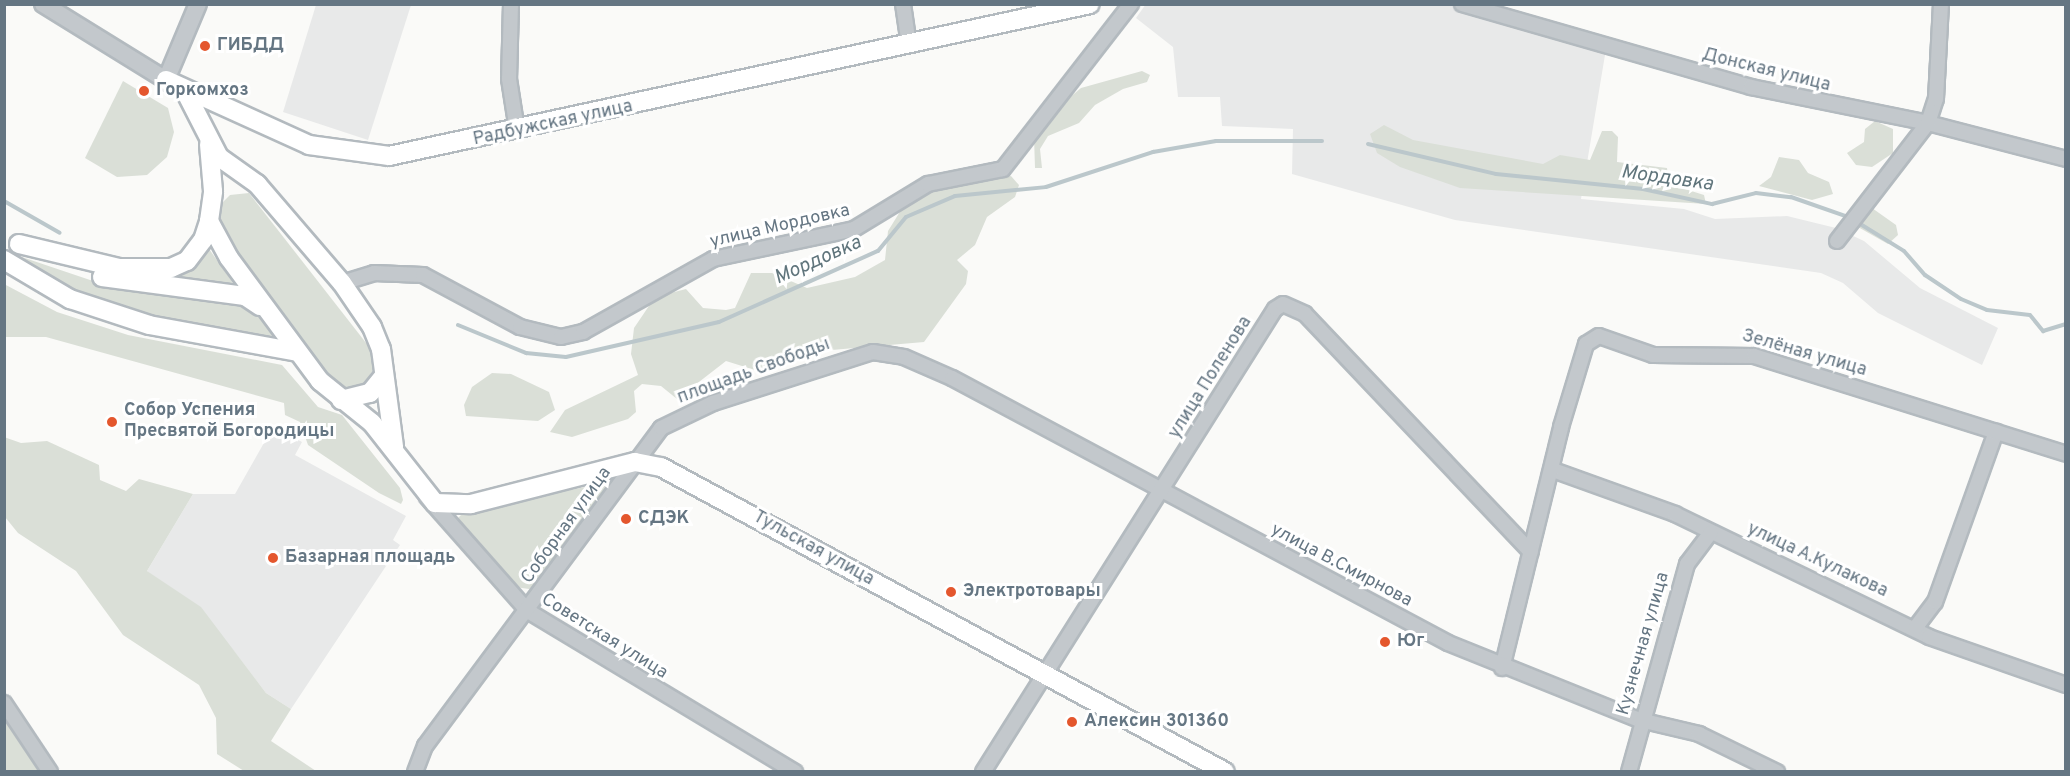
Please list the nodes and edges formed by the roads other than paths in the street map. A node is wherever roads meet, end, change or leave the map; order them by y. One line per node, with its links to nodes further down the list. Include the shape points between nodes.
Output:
1 (43, 4): 10 (street, Радбужская улица)
2 (198, 4): 10 (street)
3 (511, 4): 13 (street, via 509,79)
4 (903, 4): 9 (street)
5 (1090, 4): 9 (main road, Радбужская улица)
6 (1131, 4): 22 (street, улица Мордовка, via 1003,169 928,184 854,229 713,259 583,332 561,337 520,327 462,301 423,275 374,273)
7 (1462, 4): 12 (street, Донская улица, via 1740,85)
8 (1941, 4): 12 (street, via 1936,99)
9 (909, 45): 13 (main road, Радбужская улица)
10 (166, 80): 11 (main road, Радбужская улица)
11 (184, 89): 13 (main road, Радбужская улица, via 309,145 363,155 415,153); 14 (main road)
12 (1928, 123): 15 (street, Донская улица); 20 (street, via 1858,208)
13 (518, 130)
14 (207, 133): 16 (main road, via 224,164); 17 (main road)
15 (2066, 159)
16 (257, 184): 17 (main road, via 234,184); 22 (main road)
17 (212, 202): 18 (main road)
18 (209, 221): 19 (main road, via 197,250 171,268 86,264); 23 (main road)
19 (12, 240): 23 (main road, via 90,275 245,296)
20 (1837, 241)
21 (4, 260): 24 (main road, via 70,299 149,325)
22 (342, 283): 26 (main road, via 372,327 381,349)
23 (266, 310): 24 (main road)
24 (298, 352): 27 (main road)
25 (903, 357): 31 (street, площадь Свободы, via 857,355 685,414 661,428); 33 (street, улица В.Смирнова, via 1085,447)
26 (383, 377): 27 (main road, via 370,393); 29 (main road)
27 (341, 400): 29 (main road, via 372,423)
28 (1996, 432): 30 (street, Зелёная улица); 32 (street, Зелёная улица, via 1754,356 1653,355 1599,336 1586,344); 38 (street, via 1935,602)
29 (396, 454): 34 (main road)
30 (2066, 454)
31 (635, 462): 34 (main road, via 471,504 449,506); 37 (street, Соборная улица); 40 (main road, Тульская улица, via 684,478)
32 (1553, 470): 35 (street, улица А.Кулакова, via 1638,498); 36 (street)
33 (1162, 492): 36 (street, улица Поленова, via 1275,309 1293,305); 39 (street, улица В.Смирнова); 40 (street, улица Поленова)
34 (425, 495): 37 (street, Советская улица)
35 (1710, 533): 38 (street, улица А.Кулакова, via 1772,556); 43 (street, Кузнечная улица, via 1687,564)
36 (1531, 552): 39 (street)
37 (528, 611): 45 (street, Соборная улица, via 425,746); 46 (street, Советская улица)
38 (1916, 627): 41 (street, улица А.Кулакова)
39 (1502, 668): 43 (street, улица В.Смирнова)
40 (1044, 675): 47 (street, улица Поленова); 48 (main road, Тульская улица)
41 (2066, 685)
42 (4, 703): 44 (street)
43 (1640, 720): 49 (street, Кузнечная улица); 50 (street, улица В.Смирнова, via 1699,734)
44 (50, 771)
45 (415, 771)
46 (795, 771)
47 (983, 771)
48 (1226, 771)
49 (1629, 771)
50 (1777, 771)

